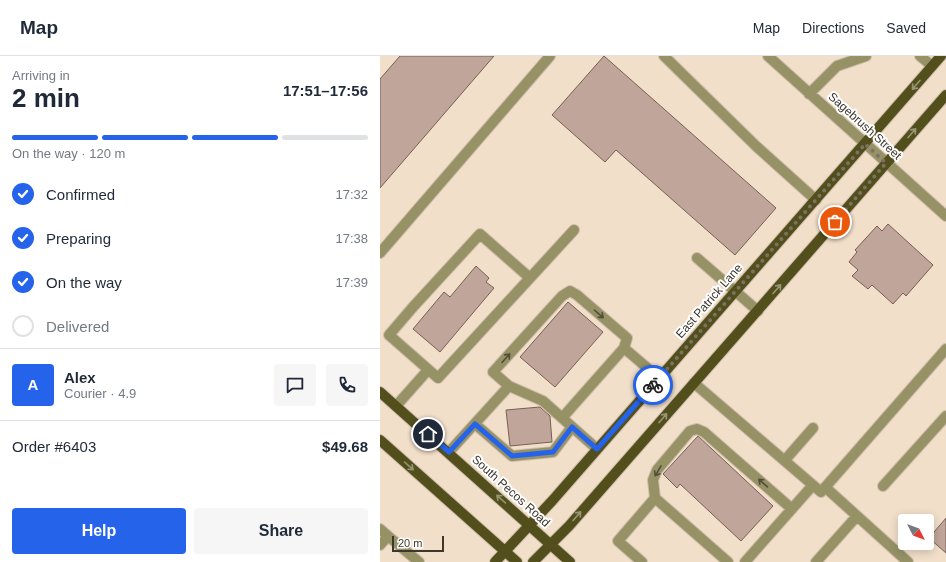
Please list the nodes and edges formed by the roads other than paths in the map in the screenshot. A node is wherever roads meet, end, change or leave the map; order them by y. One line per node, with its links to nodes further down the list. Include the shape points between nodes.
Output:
1 (550, 56): 15 (street)
2 (664, 56): 12 (street)
3 (768, 56): 8 (street, Sagebrush Street)
4 (866, 56): 8 (street, via 837,66)
5 (920, 56): 7 (street)
6 (941, 56): 7 (main road, East Patrick Lane)
7 (932, 66): 10 (main road, East Patrick Lane, one-way to 10)
8 (809, 94): 10 (street, Sagebrush Street)
9 (946, 94): 11 (main road, one-way to 9)
10 (865, 144): 11 (street, Sagebrush Street); 12 (main road, East Patrick Lane)
11 (886, 163): 13 (street, Sagebrush Street); 19 (main road, one-way to 11)
12 (816, 200): 18 (main road, East Patrick Lane)
13 (946, 216)
14 (574, 230): 17 (street)
15 (380, 253)
16 (697, 258): 18 (street)
17 (530, 278): 22 (street, via 438,378); 22 (street, via 480,234 389,335)
18 (735, 291): 19 (street); 23 (main road, East Patrick Lane)
19 (758, 310): 24 (main road)
20 (624, 348): 23 (street); 25 (street, one-way to 20, via 493,372 562,296 570,291 627,338); 29 (street)
21 (946, 350): 39 (street)
22 (428, 370): 27 (street)
23 (659, 378): 34 (main road, East Patrick Lane)
24 (694, 383): 36 (street); 47 (main road, one-way to 24)
25 (509, 386): 29 (street, via 543,401); 30 (street)
26 (380, 392): 27 (main road, South Pecos Road)
27 (396, 406): 35 (main road, South Pecos Road)
28 (946, 416): 38 (street)
29 (562, 418): 31 (street)
30 (475, 424): 31 (street, via 512,456 553,452); 35 (street)
31 (572, 427): 34 (street)
32 (813, 428): 36 (street)
33 (380, 440): 48 (main road, one-way to 48)
34 (597, 449): 43 (main road, East Patrick Lane)
35 (449, 452): 43 (main road, South Pecos Road, one-way to 35)
36 (785, 460): 37 (street)
37 (813, 485): 39 (street, via 821,492); 41 (street)
38 (883, 486)
39 (825, 488): 42 (street)
40 (655, 498): 41 (street, one-way to 40, via 704,432 697,429 690,431 657,470 654,480); 54 (street, via 618,541); 55 (street)
41 (792, 509): 56 (street)
42 (857, 516): 57 (street); 58 (street)
43 (530, 525): 47 (main road, South Pecos Road); 48 (main road, East Patrick Lane)
44 (380, 529): 45 (street)
45 (388, 536): 46 (street); 49 (street)
46 (380, 545)
47 (551, 545): 52 (main road); 53 (main road, South Pecos Road)
48 (505, 551): 50 (main road, East Patrick Lane); 51 (main road)
49 (419, 562)
50 (495, 562)
51 (517, 562)
52 (533, 562)
53 (570, 562)
54 (642, 562)
55 (728, 562)
56 (746, 562)
57 (816, 562)
58 (908, 562)

